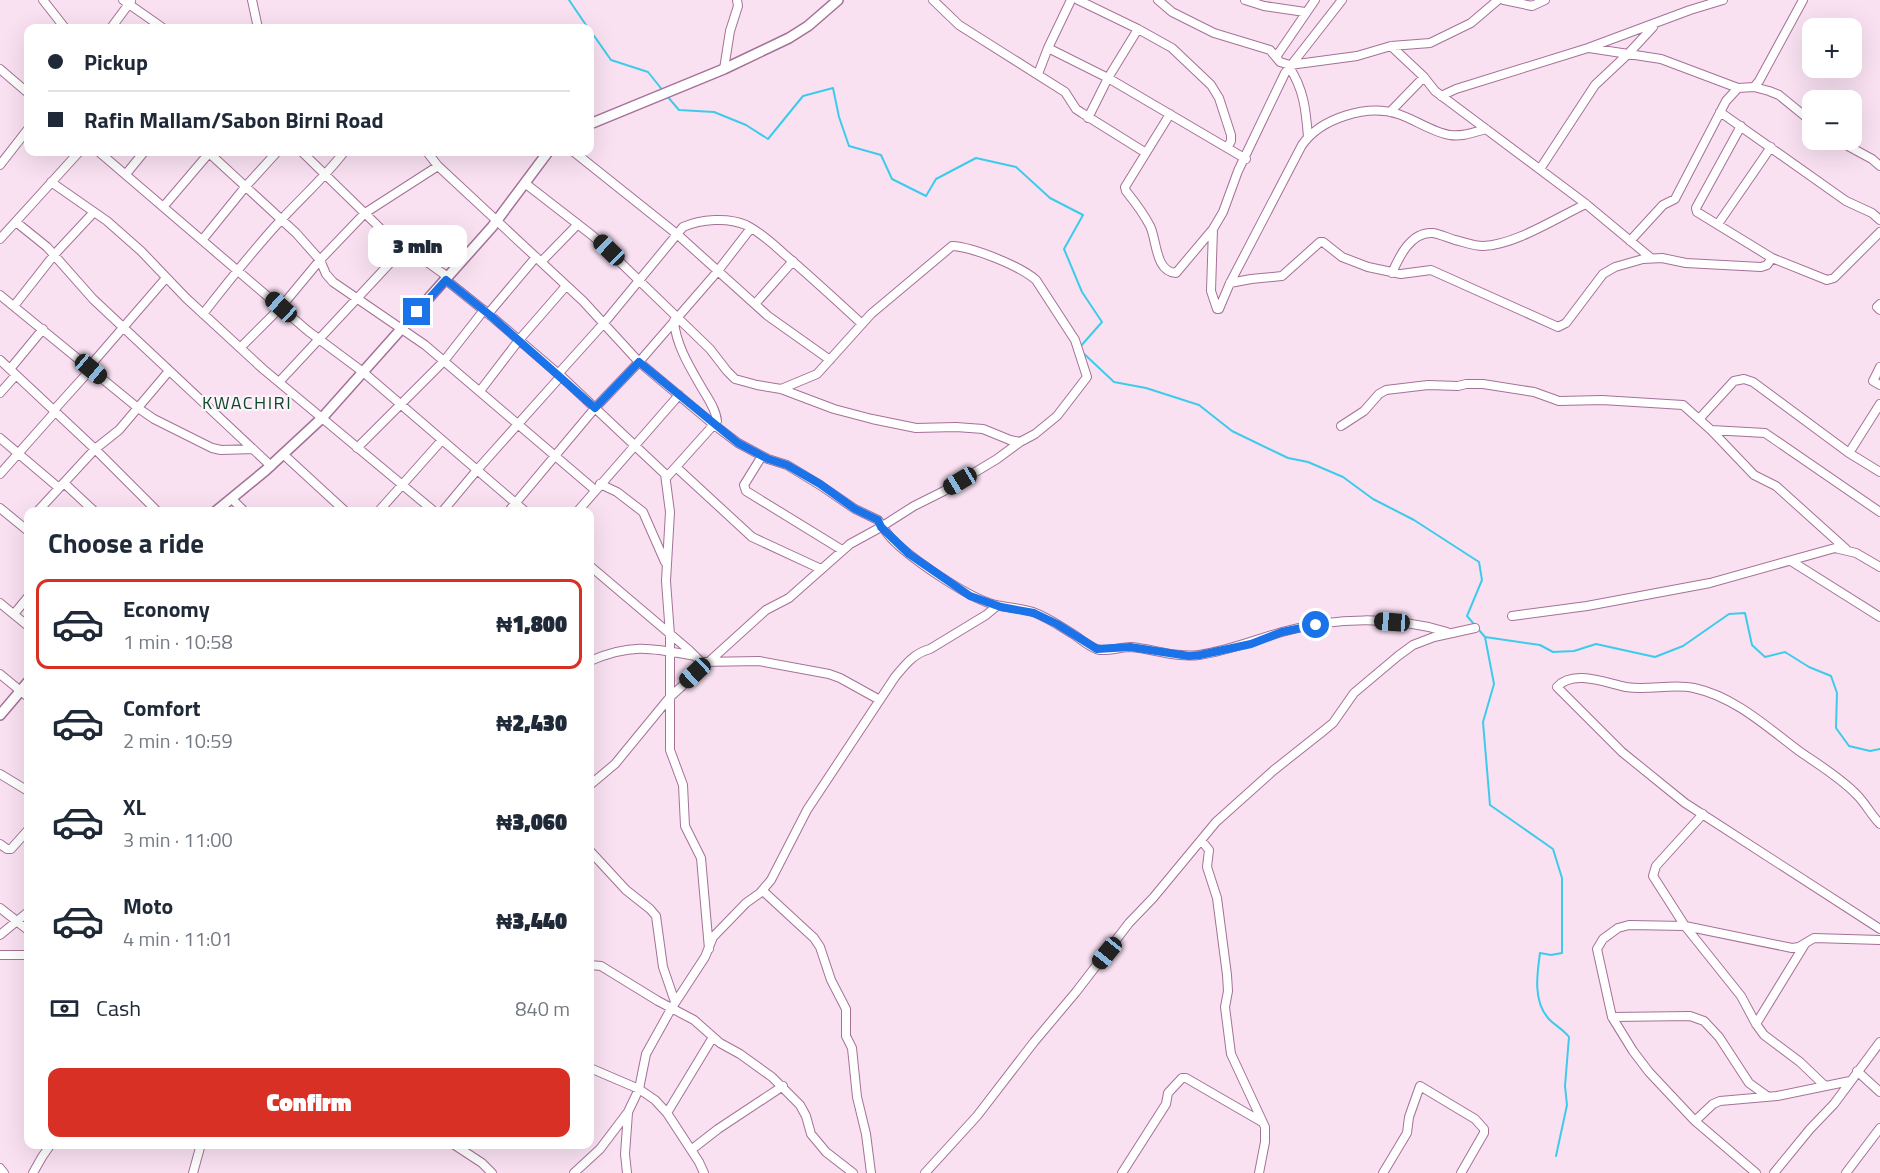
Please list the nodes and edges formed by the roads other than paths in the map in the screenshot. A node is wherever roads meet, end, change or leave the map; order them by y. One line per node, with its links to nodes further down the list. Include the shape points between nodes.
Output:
1 (43, 0): 19 (street)
2 (252, 0): 22 (street)
3 (737, 0): 32 (street)
4 (838, 0): 32 (street, via 789,38)
5 (933, 0): 33 (street, via 959,26)
6 (1071, 0): 26 (street)
7 (1078, 0): 24 (street)
8 (1158, 0): 29 (street, via 1172,12 1214,33 1270,50)
9 (1245, 0): 18 (street)
10 (1315, 0): 18 (street)
11 (1342, 0): 30 (street)
12 (1498, 0): 25 (street, via 1471,22 1430,43)
13 (1504, 0): 14 (street, via 1532,6)
14 (1545, 0)
15 (1723, 0): 23 (street)
16 (1800, 0): 36 (street)
17 (128, 1): 20 (street); 21 (street)
18 (1305, 12): 29 (street)
19 (62, 24)
20 (114, 24)
21 (158, 24)
22 (257, 24)
23 (1656, 24): 27 (street); 28 (street)
24 (1138, 29): 35 (street); 51 (street, via 1172,48 1216,92 1231,135)
25 (1391, 46): 30 (street, via 1357,56); 34 (street)
26 (1048, 48): 33 (street); 35 (street)
27 (1587, 48): 28 (street); 39 (street)
28 (1628, 54): 37 (street, via 1660,59); 69 (street, via 1595,85)
29 (1276, 57): 30 (street)
30 (1290, 66): 49 (street, via 1304,99); 65 (street)
31 (0, 69): 38 (street)
32 (724, 69): 45 (street)
33 (1038, 74): 44 (street, via 1065,92 1076,109)
34 (1424, 77): 39 (street); 40 (street)
35 (1108, 78): 42 (street); 44 (street)
36 (1754, 87): 37 (street); 43 (street, via 1779,95)
37 (1738, 88): 41 (street)
38 (24, 90)
39 (1441, 96): 47 (street)
40 (1390, 112): 47 (street, via 1449,135 1463,136); 49 (street, via 1346,114)
41 (1720, 112): 46 (street); 91 (street, via 1675,199 1663,205)
42 (1170, 114): 51 (street); 53 (street)
43 (1802, 114)
44 (1088, 118): 53 (street)
45 (594, 122)
46 (1741, 126): 50 (street); 84 (street, via 1695,208)
47 (1486, 129): 69 (street)
48 (24, 134): 66 (street)
49 (1308, 137): 105 (street)
50 (1771, 147): 80 (street, via 1846,201); 84 (street)
51 (1227, 148): 65 (street)
52 (1855, 150): 68 (street)
53 (1146, 153): 86 (street, via 1125,187 1150,225 1155,248 1168,270 1176,273)
54 (74, 156): 72 (street)
55 (104, 156): 70 (street)
56 (141, 156): 70 (street)
57 (206, 156): 76 (street)
58 (213, 156): 74 (street)
59 (273, 156): 74 (street)
60 (306, 156): 71 (street)
61 (341, 156): 71 (street)
62 (430, 156): 67 (street)
63 (545, 156): 73 (street)
64 (579, 156): 88 (street)
65 (1246, 159): 86 (street)
66 (0, 165)
67 (438, 166): 78 (street); 81 (street)
68 (1880, 166)
69 (1540, 169): 75 (street)
70 (126, 174): 76 (street)
71 (326, 175): 78 (street); 79 (street)
72 (51, 182): 77 (street); 82 (street)
73 (526, 184): 81 (street); 83 (street)
74 (246, 186): 79 (street); 90 (street)
75 (1586, 204): 91 (street); 101 (street, via 1512,239 1482,246 1426,234 1402,251)
76 (164, 206): 90 (street)
77 (94, 212): 93 (street); 102 (street)
78 (365, 213): 92 (street); 97 (street)
79 (281, 220): 97 (street); 99 (street)
80 (1880, 220)
81 (497, 221): 96 (street); 103 (street)
82 (16, 222): 89 (street); 93 (street)
83 (578, 224): 96 (street); 104 (street)
84 (1718, 224): 95 (street)
85 (751, 228): 88 (street, via 724,220 700,222 683,227); 98 (street); 100 (street)
86 (1213, 229): 105 (street, via 1211,291 1217,309 1221,308)
87 (1880, 232): 95 (street, via 1830,280)
88 (678, 235): 100 (street); 104 (street)
89 (0, 239)
90 (203, 239): 99 (street)
91 (1630, 241): 94 (street)
92 (405, 247): 103 (street); 108 (street)
93 (54, 255): 111 (street); 119 (street)
94 (1651, 258): 95 (street, via 1761,267); 101 (street, via 1603,274 1566,323 1558,327 1431,270)
95 (1772, 258)
96 (538, 259): 106 (street); 114 (street)
97 (320, 260): 108 (street, via 333,282); 112 (street)
98 (793, 261): 109 (street); 118 (street)
99 (238, 269): 112 (street); 115 (street)
100 (717, 272): 109 (street); 116 (street)
101 (1392, 273): 105 (street, via 1342,257 1323,242 1282,276)
102 (166, 278): 115 (street); 119 (street)
103 (447, 278): 114 (street); 120 (street)
104 (639, 280): 116 (street); 117 (street)
105 (1230, 283)
106 (566, 286): 117 (street); 123 (street)
107 (1, 299): 111 (street)
108 (359, 299): 120 (street); 122 (street)
109 (754, 304): 126 (street)
110 (1880, 304): 113 (street)
111 (14, 306): 121 (street)
112 (281, 307): 122 (street); 124 (street)
113 (1880, 310)
114 (486, 312): 123 (street); 127 (street)
115 (203, 314): 124 (street)
116 (675, 319): 128 (street); 137 (street, via 710,349 735,378); 149 (street, via 676,335 717,416)
117 (604, 323): 128 (street); 134 (street)
118 (862, 324): 126 (street); 154 (street, via 952,246 991,256 1030,275 1075,340 1087,377 1057,416)
119 (124, 328): 130 (street); 131 (street)
120 (402, 328): 127 (street); 133 (street)
121 (43, 329): 130 (street); 132 (street)
122 (318, 339): 133 (street); 135 (street)
123 (519, 340): 134 (street); 138 (street)
124 (240, 348): 135 (street)
125 (0, 360): 132 (street)
126 (830, 360): 137 (street, via 817,374)
127 (444, 361): 138 (street); 142 (street)
128 (639, 362): 140 (street); 144 (street)
129 (1880, 367): 136 (street, via 1873,381)
130 (90, 368): 143 (street); 145 (street)
131 (169, 371): 143 (street); 157 (street)
132 (13, 372): 139 (street); 145 (street)
133 (363, 372): 142 (street); 146 (street)
134 (559, 375): 144 (street); 148 (street)
135 (279, 382): 146 (street)
136 (1880, 385)
137 (782, 389): 154 (street, via 834,409 898,425 983,429)
138 (480, 391): 148 (street)
139 (0, 393)
140 (679, 395): 149 (street); 155 (street)
141 (1880, 404): 160 (street)
142 (401, 405): 153 (street); 156 (street)
143 (138, 408): 157 (street, via 212,448); 158 (street)
144 (595, 408): 155 (street); 162 (street)
145 (55, 411): 158 (street); 159 (street)
146 (322, 418): 156 (street); 161 (street)
147 (1700, 418): 150 (street, via 1683,405 1559,401 1534,392 1466,384 1386,390); 151 (street); 160 (street, via 1734,381 1744,379)
148 (518, 424): 162 (street); 166 (street)
149 (713, 424): 163 (street); 165 (street)
150 (1341, 426)
151 (1711, 430): 188 (street, via 1765,434); 192 (street, via 1754,475 1776,486)
152 (0, 438): 159 (street)
153 (442, 440): 166 (street); 170 (street)
154 (1020, 442): 190 (street)
155 (634, 444): 169 (street); 172 (street)
156 (357, 448): 170 (street)
157 (253, 449): 164 (street)
158 (95, 450): 171 (street); 177 (street)
159 (18, 453): 168 (street); 171 (street)
160 (1849, 453): 167 (street)
161 (284, 454): 164 (street); 180 (street)
162 (555, 456): 172 (street); 174 (street)
163 (762, 456): 190 (street, via 820,484 878,520); 191 (street, via 744,485 746,490)
164 (271, 466): 173 (street)
165 (676, 467): 169 (street); 196 (street, via 752,537)
166 (477, 470): 174 (street); 183 (street)
167 (1880, 472)
168 (0, 474)
169 (666, 478): 194 (street, via 670,512)
170 (402, 484): 181 (street); 182 (street)
171 (61, 486): 175 (street); 176 (street)
172 (598, 487): 186 (street); 194 (street, via 617,492 644,512)
173 (232, 499): 178 (street); 179 (street)
174 (516, 503): 184 (street); 185 (street)
175 (42, 507)
176 (88, 507)
177 (153, 507)
178 (222, 507)
179 (240, 507)
180 (341, 507)
181 (382, 507)
182 (429, 507)
183 (446, 507)
184 (512, 507)
185 (520, 507)
186 (581, 507)
187 (0, 509): 189 (street)
188 (1880, 512)
189 (24, 524)
190 (881, 527): 191 (street); 200 (street, via 909,554 970,596)
191 (842, 550): 196 (street)
192 (1846, 550): 193 (street, via 1835,548); 195 (street)
193 (1791, 561): 202 (street, via 1641,597); 203 (street)
194 (666, 566): 207 (street)
195 (1880, 567)
196 (821, 569): 211 (street, via 789,598 766,610)
197 (594, 572): 207 (street)
198 (24, 602): 201 (street)
199 (0, 603): 201 (street)
200 (997, 606): 206 (street, via 1034,613 1097,649 1130,647 1189,656 1230,649 1282,632 1350,621 1419,624); 216 (street, via 911,659)
201 (14, 614): 204 (street)
202 (1512, 616)
203 (1880, 617)
204 (24, 623)
205 (1475, 628): 206 (street)
206 (1447, 632): 224 (street, via 1413,645 1354,693 1332,723 1228,810)
207 (670, 635): 208 (street); 209 (street)
208 (670, 651): 209 (street); 210 (street, via 623,649); 215 (street)
209 (695, 656): 211 (street, via 701,662)
210 (594, 660)
211 (709, 661): 215 (street); 216 (street, via 759,661 829,674)
212 (0, 674): 213 (street)
213 (24, 693)
214 (24, 695): 217 (street)
215 (670, 697): 219 (street, via 615,764); 237 (street, via 670,750 683,785 685,826 700,858)
216 (878, 699): 227 (street, via 807,810)
217 (0, 715)
218 (0, 774): 220 (street)
219 (594, 781)
220 (24, 789)
221 (1703, 814): 222 (street, via 1633,762 1557,687 1561,682 1584,678 1636,689 1692,687 1719,695 1858,796); 231 (street, via 1656,866 1653,876); 233 (street)
222 (1880, 824)
223 (24, 834): 225 (street, via 11,849)
224 (1201, 840): 257 (street, via 1209,850 1207,867 1216,898 1228,983 1225,1006 1231,1054); 273 (street, via 1129,923 977,1116)
225 (0, 844)
226 (594, 855): 241 (street, via 656,916)
227 (763, 891): 237 (street, via 728,921); 272 (street, via 814,938 844,1004 845,1032 852,1048)
228 (0, 908): 230 (street)
229 (24, 915): 230 (street)
230 (16, 921): 232 (street); 234 (street)
231 (1685, 926): 236 (street, via 1792,948); 242 (street, via 1629,925 1602,939 1597,949); 243 (street, via 1741,996)
232 (24, 927)
233 (1880, 929)
234 (0, 935)
235 (1880, 940): 236 (street, via 1815,938)
236 (1805, 944): 243 (street)
237 (709, 949): 241 (street)
238 (0, 955): 239 (street)
239 (24, 955)
240 (594, 965): 241 (street)
241 (673, 1005): 244 (street); 251 (street, via 645,1054)
242 (1612, 1017): 253 (street, via 1690,1016 1704,1021 1749,1083); 256 (street, via 1649,1072)
243 (1756, 1024): 250 (street, via 1768,1039)
244 (713, 1037): 249 (street); 255 (street)
245 (1880, 1042): 247 (street)
246 (594, 1070): 251 (street)
247 (1857, 1071): 248 (street); 252 (street)
248 (1850, 1081): 250 (street); 279 (street)
249 (783, 1086): 262 (street); 271 (street, via 804,1112 811,1134)
250 (1825, 1086): 253 (street)
251 (639, 1089): 254 (street); 255 (street)
252 (1880, 1092)
253 (1767, 1096): 256 (street, via 1720,1101)
254 (628, 1112): 268 (street, via 600,1149); 269 (street)
255 (667, 1113): 262 (street)
256 (1695, 1121): 278 (street)
257 (1263, 1122): 274 (street, via 1182,1078 1168,1093 1166,1104); 275 (street, via 1266,1130)
258 (1880, 1128): 280 (street)
259 (48, 1149): 265 (street)
260 (199, 1149): 266 (street)
261 (461, 1149): 267 (street)
262 (692, 1150): 270 (street)
263 (0, 1168): 264 (street)
264 (4, 1173)
265 (33, 1173)
266 (192, 1173)
267 (492, 1173)
268 (574, 1173)
269 (627, 1173)
270 (704, 1173)
271 (853, 1173)
272 (871, 1173)
273 (925, 1173)
274 (1122, 1173)
275 (1259, 1173)
276 (1383, 1173): 277 (street, via 1407,1132 1420,1086 1484,1128)
277 (1461, 1173)
278 (1756, 1173)
279 (1774, 1173)
280 (1846, 1173)

